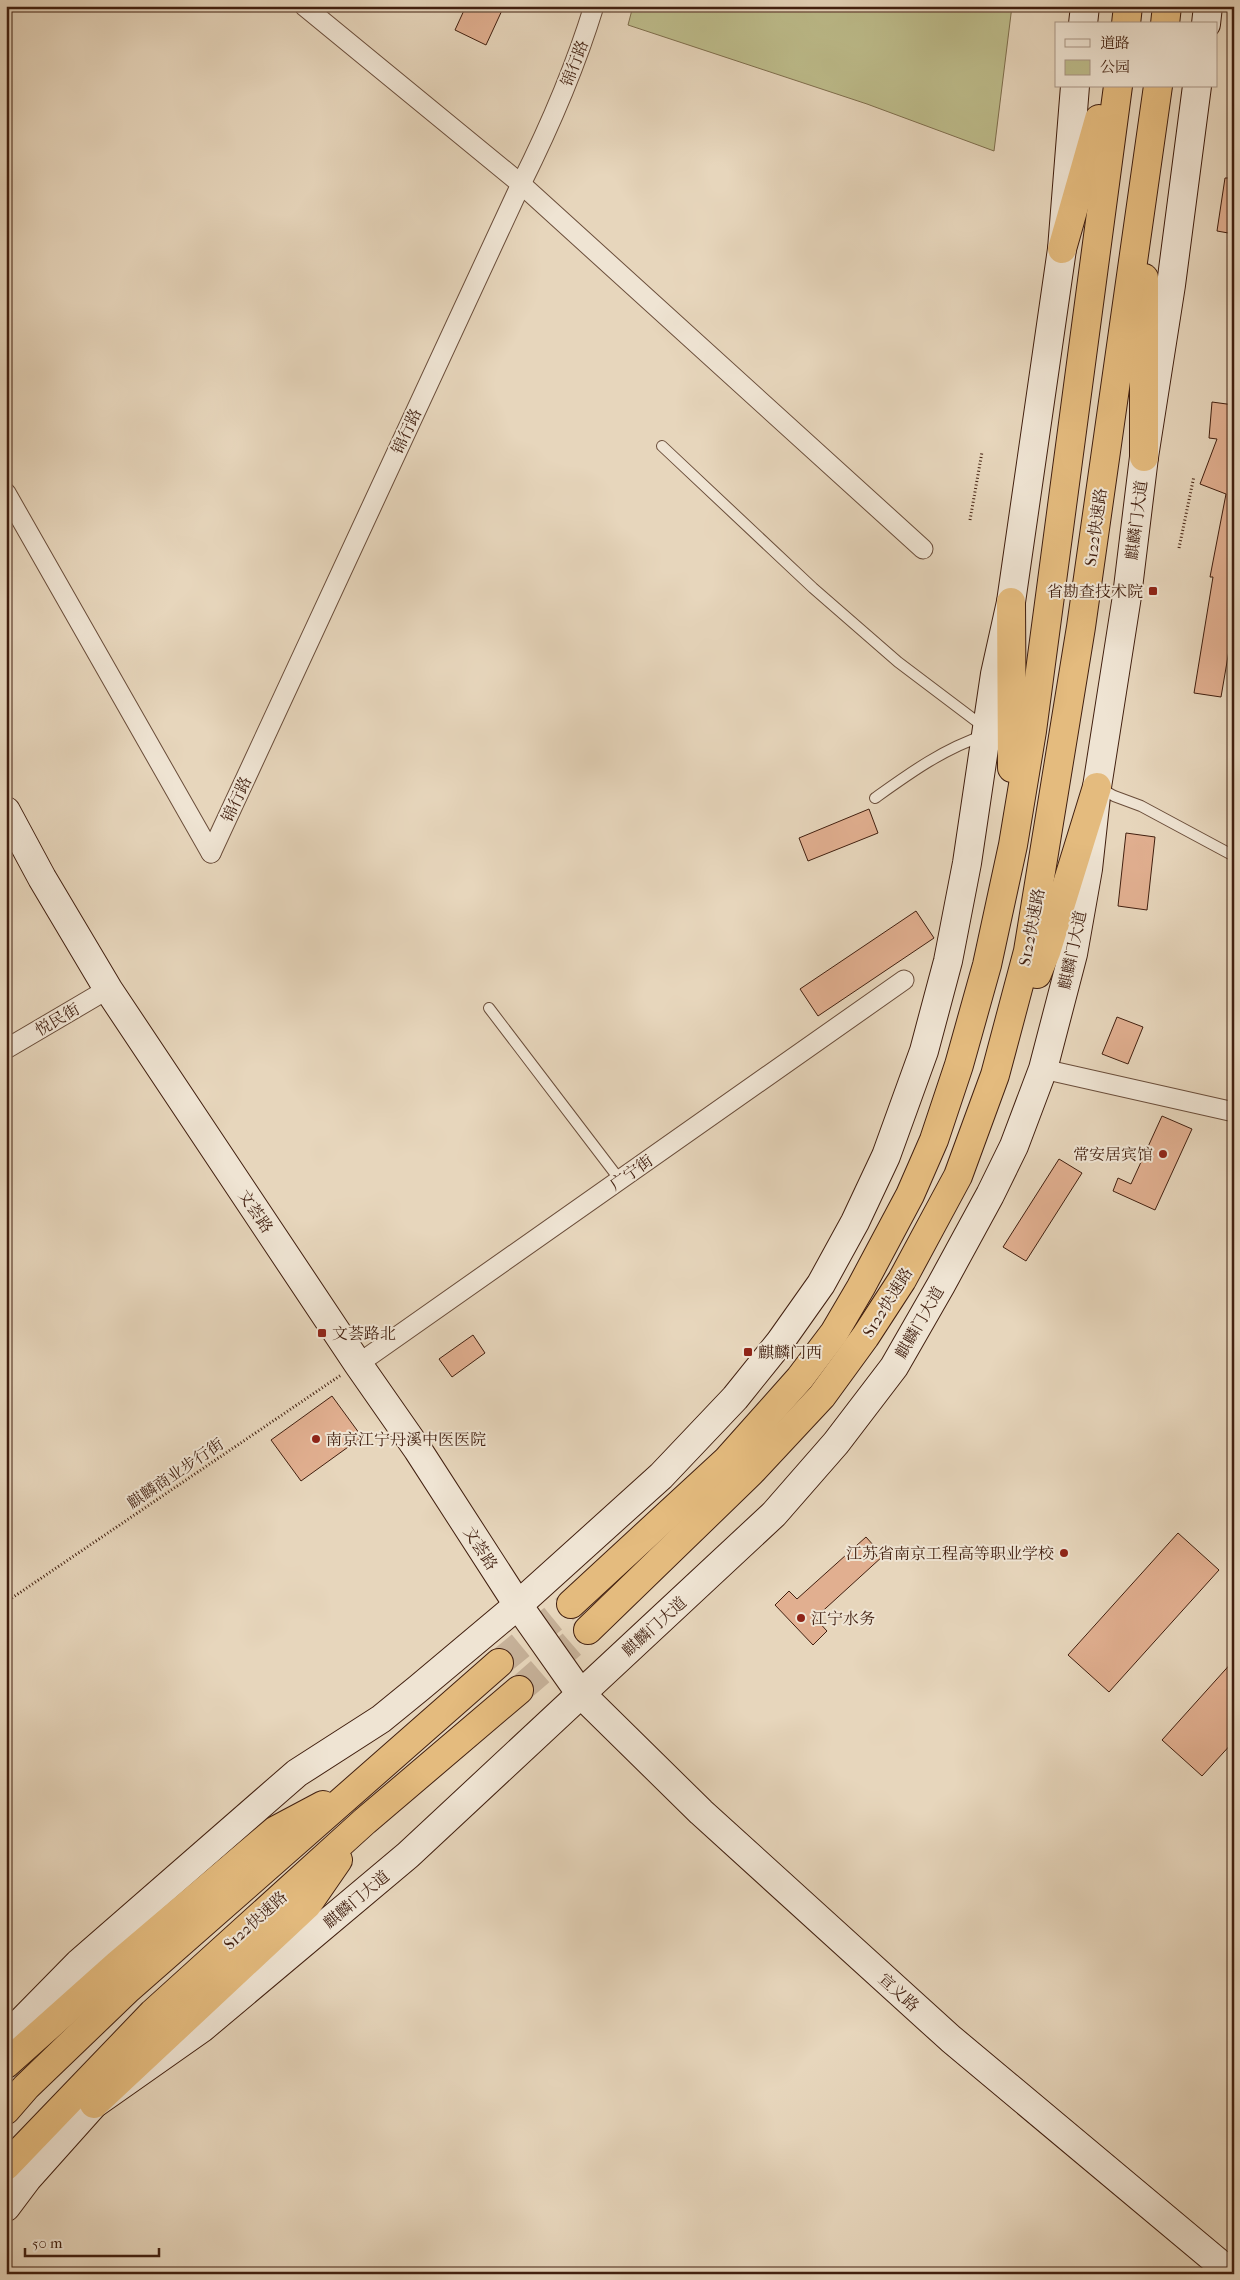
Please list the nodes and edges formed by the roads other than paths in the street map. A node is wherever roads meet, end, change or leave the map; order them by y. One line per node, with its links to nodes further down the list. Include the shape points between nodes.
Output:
1 (304, 6): 16 (street)
2 (594, 6): 16 (street, 锦行路, via 583,43 549,127)
3 (1085, 6): 7 (street)
4 (1128, 6): 8 (highway)
5 (1168, 6): 9 (highway)
6 (1208, 6): 10 (street)
7 (1083, 22)
8 (1126, 22)
9 (1165, 22)
10 (1206, 22)
11 (1076, 88): 18 (street)
12 (1108, 88): 18 (highway)
13 (1118, 88): 28 (highway, S122快速路, via 1032,731)
14 (1158, 88): 17 (highway, S122快速路)
15 (1197, 88): 20 (street, 麒麟门大道)
16 (521, 184): 21 (street, 锦行路, via 211,853); 22 (street)
17 (1144, 197): 20 (highway); 35 (highway, S122快速路, via 1049,830 1028,951)
18 (1062, 249): 23 (street)
19 (662, 446): 24 (lane, via 813,588)
20 (1144, 457): 25 (street, 麒麟门大道, via 1127,596)
21 (6, 493)
22 (923, 548)
23 (1011, 602): 24 (street, via 994,674); 28 (highway)
24 (986, 732): 26 (lane, via 937,755); 40 (street, via 967,864 946,970 924,1052 892,1139 821,1284 780,1342 734,1398 661,1476)
25 (1097, 787): 29 (lane, via 1141,806); 34 (street, 麒麟门大道, via 1088,869 1073,954); 35 (highway, via 1046,952)
26 (875, 798)
27 (6, 811): 31 (street, 文荟路)
28 (1013, 845): 39 (highway, S122快速路, via 987,965 934,1140 910,1195 861,1287 834,1333 800,1378 727,1460)
29 (1234, 856)
30 (904, 980): 37 (street, 广宁街)
31 (108, 989): 33 (street, 悦民街); 38 (street, 文荟路)
32 (489, 1008): 37 (lane)
33 (6, 1049)
34 (1042, 1070): 36 (street); 44 (street, 麒麟门大道, via 1014,1146 990,1195 894,1367 836,1443 774,1514)
35 (995, 1075): 41 (highway, S122快速路, via 958,1176 902,1280 822,1396 750,1473)
36 (1234, 1112)
37 (620, 1180): 38 (street, 广宁街)
38 (358, 1364): 40 (street, 文荟路)
39 (571, 1604)
40 (518, 1605): 44 (street, 文荟路); 47 (street, via 381,1719 297,1773 79,1963 22,2021)
41 (588, 1630)
42 (500, 1663): 45 (highway, S122快速路)
43 (519, 1690): 46 (highway, S122快速路)
44 (580, 1693): 49 (street, 麒麟门大道, via 408,1855 202,2028); 53 (street, 宣义路, via 701,1812 950,2039)
45 (364, 1783): 48 (highway, via 276,1830); 50 (highway, S122快速路, via 128,1989)
46 (365, 1821): 49 (highway, via 307,1905); 51 (highway, S122快速路, via 153,2013)
47 (6, 2042)
48 (6, 2064)
49 (94, 2104): 52 (street, 麒麟门大道)
50 (6, 2110)
51 (6, 2166)
52 (6, 2207)
53 (1232, 2274)

